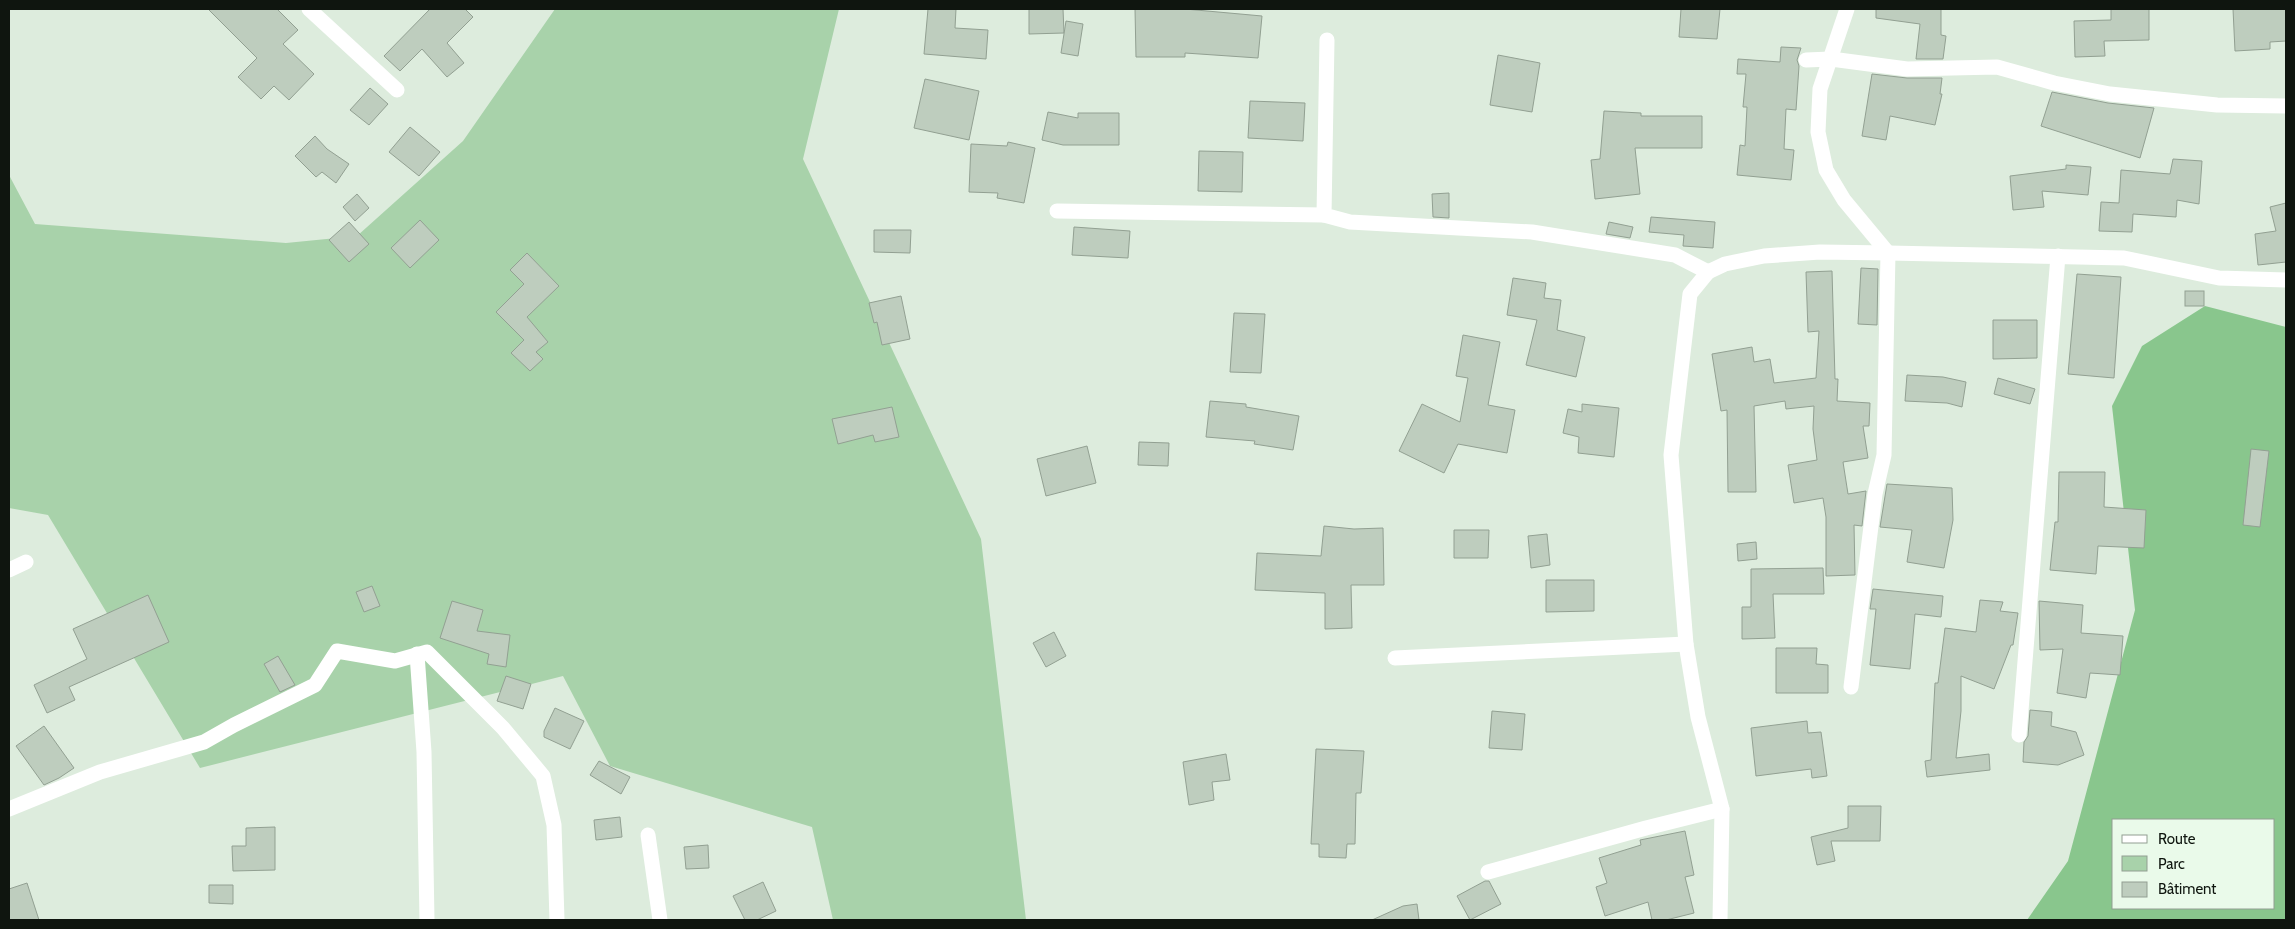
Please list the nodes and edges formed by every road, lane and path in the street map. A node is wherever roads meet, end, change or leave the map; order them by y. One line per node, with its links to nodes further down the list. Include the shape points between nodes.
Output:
1 (309, 9): 6 (street)
2 (1847, 9): 4 (street)
3 (1327, 40): 9 (street)
4 (1831, 59): 5 (street); 7 (street, via 1907,69 1997,67 2110,94 2217,105); 10 (street, via 1820,90 1818,132 1826,170 1844,200)
5 (1806, 60)
6 (397, 90)
7 (2286, 106)
8 (1057, 211): 9 (street)
9 (1324, 215): 12 (street, via 1350,222 1532,232 1675,255)
10 (1888, 253): 11 (street); 12 (street, via 1820,252 1764,256 1724,264); 19 (street, via 1884,455 1875,494)
11 (2058, 256): 13 (street, via 2124,258 2218,278); 20 (street)
12 (1708, 272): 16 (street, via 1690,294 1671,455)
13 (2286, 280)
14 (26, 562): 15 (street)
15 (9, 570)
16 (1686, 644): 18 (street); 21 (street, via 1698,718)
17 (417, 654): 22 (street, via 395,661 337,651 315,685 204,742 100,772); 25 (street, via 424,752); 26 (street, via 427,652 503,728 543,776 554,826)
18 (1395, 658)
19 (1851, 687)
20 (2020, 734)
21 (1722, 809): 24 (street); 28 (street)
22 (9, 810)
23 (648, 835): 27 (street)
24 (1488, 872)
25 (427, 920)
26 (557, 920)
27 (660, 920)
28 (1720, 920)

